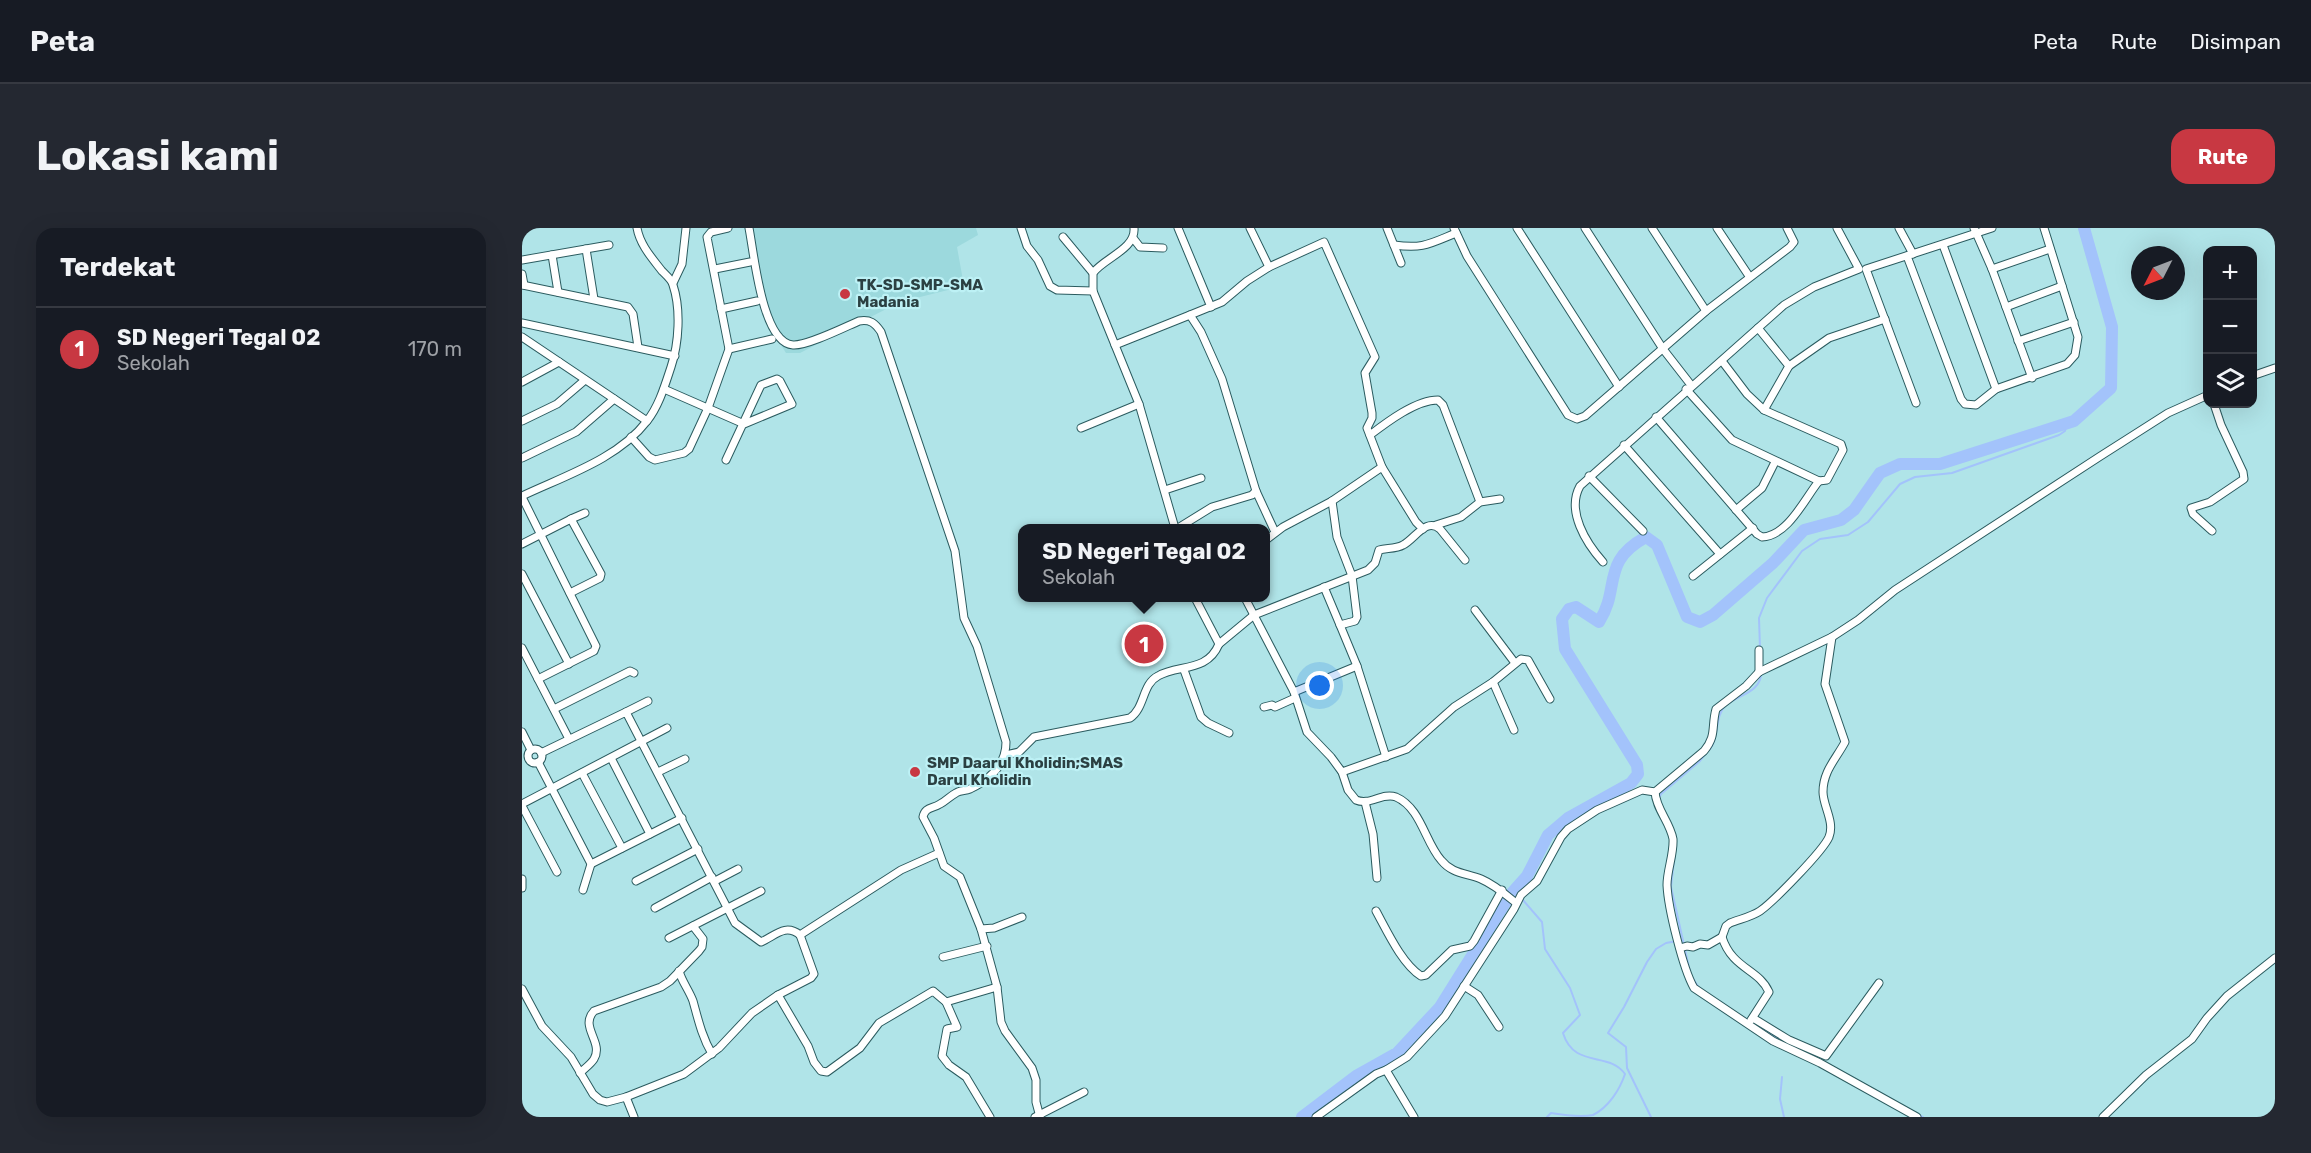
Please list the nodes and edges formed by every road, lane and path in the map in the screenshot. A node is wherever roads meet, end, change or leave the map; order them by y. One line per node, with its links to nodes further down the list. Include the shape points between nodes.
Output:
1 (637, 228): 41 (street, via 645,248)
2 (686, 228): 41 (street, via 682,264)
3 (728, 228): 35 (street, via 711,232 707,237)
4 (750, 228): 158 (street, via 766,313 784,341 802,344 866,320 881,332 955,551 964,618 977,646 1006,742)
5 (1021, 228): 44 (street, via 1050,286 1057,290)
6 (1134, 228): 22 (street)
7 (1178, 228): 48 (street)
8 (1250, 228): 34 (street)
9 (1387, 228): 24 (street)
10 (1517, 228): 73 (street)
11 (1585, 228): 63 (street)
12 (1652, 228): 51 (street)
13 (1717, 228): 40 (street)
14 (1787, 228): 40 (street, via 1794,242)
15 (1837, 228): 36 (street)
16 (1899, 228): 30 (street)
17 (1992, 228): 19 (street)
18 (2044, 228): 28 (street)
19 (1975, 230): 25 (street); 37 (street)
20 (1455, 231): 24 (street, via 1426,246); 73 (street, via 1568,415 1581,419)
21 (1063, 237): 38 (street)
22 (1133, 238): 26 (street, via 1140,247); 38 (street)
23 (609, 245): 27 (street)
24 (1394, 245): 33 (street)
25 (1943, 245): 30 (street); 76 (street)
26 (1163, 248)
27 (586, 249): 29 (street); 46 (street)
28 (2050, 249): 37 (street); 43 (street)
29 (552, 255): 31 (street); 45 (street)
30 (1910, 255): 36 (street); 76 (street, via 1961,399 1965,404 1976,405)
31 (522, 260)
32 (750, 262): 35 (street)
33 (1401, 263)
34 (1269, 267): 48 (street, via 1231,297); 89 (street, via 1324,242 1375,357 1365,373 1372,412 1367,428)
35 (715, 268): 50 (street)
36 (1863, 269): 53 (street); 56 (street, via 1801,293)
37 (1992, 269): 49 (street)
38 (1094, 273): 44 (street)
39 (522, 274): 42 (street)
40 (1749, 276): 51 (street)
41 (673, 283): 64 (street, via 677,315)
42 (523, 285): 45 (street)
43 (2062, 286): 49 (street); 54 (street)
44 (1093, 291): 60 (street)
45 (558, 292): 46 (street)
46 (594, 299): 61 (street, via 630,309)
47 (757, 301): 50 (street)
48 (1211, 307): 52 (street)
49 (2006, 307): 59 (street)
50 (721, 309): 62 (street)
51 (1706, 311): 63 (street)
52 (1190, 315): 60 (street); 100 (street, via 1222,379)
53 (1885, 319): 67 (street, via 1829,338); 79 (street)
54 (2074, 322): 59 (street); 70 (street, via 2078,349 2072,360)
55 (522, 323): 61 (street)
56 (1758, 328): 65 (street); 67 (street)
57 (523, 339): 66 (street)
58 (772, 339): 62 (street)
59 (2018, 341): 70 (street)
60 (1115, 345): 80 (street)
61 (638, 347): 64 (street)
62 (729, 349): 81 (street)
63 (1663, 350): 73 (street); 74 (street)
64 (675, 356): 75 (street)
65 (1722, 361): 74 (street); 83 (street)
66 (559, 362): 71 (street); 72 (street)
67 (1789, 366): 83 (street)
68 (2275, 368): 69 (street)
69 (2257, 375)
70 (2032, 378): 76 (street)
71 (585, 380): 78 (street); 85 (street, via 557,404)
72 (522, 382)
73 (1619, 387)
74 (1688, 387): 84 (street); 94 (street, via 1732,440)
75 (664, 389): 81 (street); 86 (street)
76 (1996, 389)
77 (2203, 397): 132 (street, via 2168,413 2099,457 1896,590)
78 (614, 399): 86 (street); 92 (street, via 576,432)
79 (1916, 403)
80 (1138, 404): 88 (street); 99 (street)
81 (708, 408): 87 (street); 90 (street, via 684,453 655,460)
82 (2215, 408): 114 (street, via 2244,479 2210,502 2191,508)
83 (1764, 410): 98 (street, via 1841,444 1843,450 1830,476)
84 (1656, 417): 91 (street); 105 (street)
85 (522, 421)
86 (648, 421): 90 (street)
87 (744, 424): 87 (street, via 792,404 778,380 762,383); 93 (street)
88 (1081, 428)
89 (1370, 435): 95 (street); 104 (street, via 1397,416 1438,400)
90 (631, 437): 101 (street, via 597,460)
91 (1624, 445): 96 (street); 119 (street)
92 (522, 458)
93 (726, 460)
94 (1775, 462): 98 (street); 105 (street, via 1762,488)
95 (1382, 467): 103 (street); 112 (street)
96 (1589, 476): 113 (street); 121 (street, via 1576,493 1576,504 1581,531)
97 (1201, 478): 99 (street)
98 (1818, 481): 111 (street, via 1784,526 1766,537)
99 (1165, 490): 108 (street)
100 (1256, 491): 109 (street, via 1212,507); 115 (street)
101 (522, 497): 116 (street)
102 (1500, 499): 104 (street)
103 (1332, 501): 115 (street); 123 (street, via 1337,537)
104 (1480, 502): 110 (street, via 1461,517)
105 (1737, 510): 111 (street)
106 (585, 513): 107 (street)
107 (571, 519): 116 (street); 126 (street, via 601,574)
108 (1176, 524)
109 (1184, 524)
110 (1436, 525): 112 (street); 120 (street)
111 (1752, 528): 119 (street)
112 (1423, 529): 123 (street, via 1401,547 1379,550 1373,567)
113 (1643, 531)
114 (2212, 531)
115 (1275, 532): 117 (street)
116 (540, 535): 118 (street); 126 (street)
117 (1270, 536)
118 (522, 544)
119 (1720, 554): 124 (street)
120 (1464, 560)
121 (1603, 562)
122 (522, 574): 137 (street)
123 (1352, 576): 125 (street); 131 (street, via 1357,618)
124 (1693, 576)
125 (1324, 587): 130 (street); 131 (street)
126 (570, 593): 137 (street, via 596,649)
127 (1198, 602): 133 (street)
128 (1248, 602): 130 (street)
129 (1475, 610): 136 (street)
130 (1254, 615): 133 (street); 144 (street)
131 (1340, 625): 138 (street)
132 (1832, 637): 140 (street); 195 (street, via 1825,684 1845,742 1824,779 1829,836 1809,863 1762,910 1730,923)
133 (1219, 644): 139 (street, via 1208,659)
134 (522, 648): 142 (street)
135 (1759, 650): 140 (street)
136 (1515, 663): 143 (street); 145 (street, via 1528,660)
137 (569, 664): 142 (street)
138 (1357, 666): 144 (street); 159 (street)
139 (1184, 670): 153 (street, via 1201,717); 158 (street, via 1153,679 1138,712 1130,718 1034,737 1019,752)
140 (1761, 672): 168 (street, via 1716,709 1715,732 1704,752)
141 (634, 673): 148 (street, via 630,671)
142 (538, 679): 148 (street)
143 (1492, 682): 151 (street); 159 (street, via 1454,707 1416,742)
144 (1294, 695): 147 (street, via 1275,707); 165 (street, via 1307,732)
145 (1550, 699)
146 (648, 701): 149 (street)
147 (1264, 707)
148 (554, 709): 154 (street)
149 (626, 712): 154 (street); 155 (street)
150 (667, 728): 155 (street)
151 (1514, 730)
152 (522, 732): 156 (street)
153 (1229, 733)
154 (569, 740): 157 (street)
155 (642, 741): 160 (street); 164 (street)
156 (531, 750): 157 (street); 162 (street)
157 (541, 753): 163 (street)
158 (1006, 755): 175 (street, via 991,775 978,784 925,811 923,821)
159 (1386, 757): 165 (street)
160 (611, 758): 166 (street); 172 (street)
161 (686, 759): 164 (street)
162 (525, 761): 163 (street)
163 (538, 762): 167 (street)
164 (658, 772): 171 (street)
165 (1342, 772): 169 (street, via 1353,797)
166 (582, 773): 167 (street); 173 (street)
167 (552, 789): 170 (street); 176 (street)
168 (1655, 792): 187 (street, via 1642,790 1597,810 1568,829 1537,881); 198 (street, via 1673,842 1667,885)
169 (1365, 802): 179 (street); 186 (street, via 1390,796 1403,802 1416,815 1442,862 1459,874 1481,879)
170 (522, 805): 178 (street)
171 (682, 818): 172 (street); 174 (street)
172 (650, 834): 173 (street)
173 (622, 848): 176 (street)
174 (698, 849): 181 (street); 182 (street)
175 (939, 853): 193 (street, via 944,866 960,876); 194 (street, via 901,870)
176 (591, 864): 184 (street)
177 (738, 869): 181 (street)
178 (557, 872)
179 (1377, 878)
180 (522, 879): 183 (street)
181 (713, 879): 188 (street); 189 (street)
182 (636, 880)
183 (522, 888)
184 (583, 890)
185 (761, 891): 189 (street)
186 (1502, 891): 187 (street); 190 (street, via 1470,946 1452,950 1421,976 1390,938)
187 (1516, 903): 203 (street)
188 (655, 908)
189 (729, 909): 192 (street); 194 (street, via 735,923 758,942 790,929)
190 (1376, 911)
191 (1022, 917): 193 (street)
192 (693, 926): 196 (street); 201 (street, via 703,939 702,947)
193 (981, 929): 197 (street)
194 (800, 935): 206 (street, via 814,974)
195 (1722, 937): 198 (street, via 1708,945); 208 (street, via 1732,957 1763,982 1769,992)
196 (669, 938)
197 (987, 946): 199 (street); 204 (street)
198 (1684, 947): 208 (street, via 1688,977 1694,988)
199 (943, 957)
200 (2275, 958): 221 (street, via 2227,996 2192,1040 2146,1075)
201 (679, 971): 210 (street); 212 (street, via 661,987 594,1011 588,1021 595,1058)
202 (1879, 983): 208 (street, via 1826,1056)
203 (1464, 986): 209 (street, via 1478,995); 211 (street, via 1436,1026 1407,1057)
204 (997, 987): 207 (street); 215 (street, via 1003,1027 1035,1075)
205 (522, 989): 212 (street, via 542,1026)
206 (778, 995): 207 (street, via 814,1062 827,1072 860,1048 879,1023 929,992); 210 (street, via 752,1013)
207 (946, 1002): 217 (street, via 957,1027 947,1029 942,1056 966,1077)
208 (1750, 1021): 220 (street, via 1773,1041)
209 (1499, 1027)
210 (712, 1054): 214 (street, via 678,1077)
211 (1386, 1070): 218 (street); 219 (street)
212 (580, 1072): 214 (street, via 600,1100)
213 (1084, 1092): 215 (street)
214 (626, 1097): 216 (street)
215 (1038, 1116)
216 (634, 1117)
217 (990, 1117)
218 (1316, 1117)
219 (1414, 1117)
220 (1917, 1117)
221 (2103, 1117)

